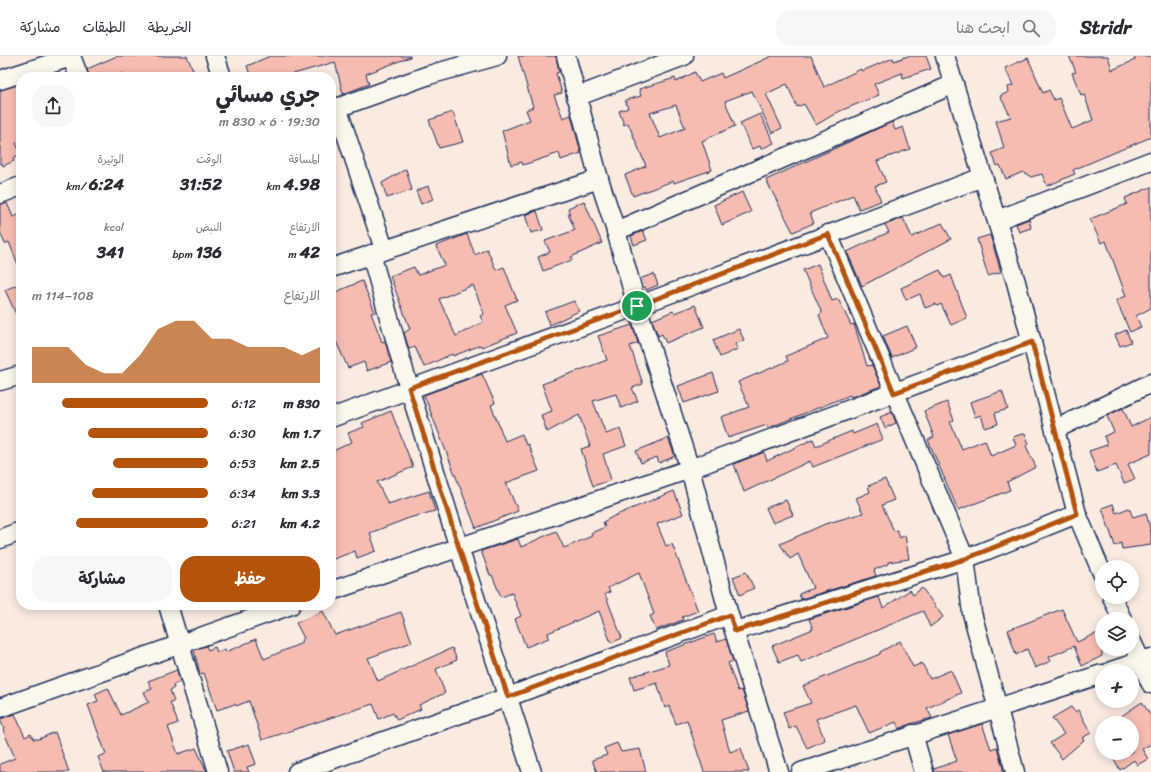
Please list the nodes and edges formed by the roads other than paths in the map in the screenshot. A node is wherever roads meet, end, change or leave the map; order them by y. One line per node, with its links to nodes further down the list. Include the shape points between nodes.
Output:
1 (215, 56): 9 (street)
2 (497, 56): 14 (street, via 429,75)
3 (566, 56): 13 (street)
4 (684, 56): 13 (street)
5 (71, 57): 7 (street); 8 (street)
6 (948, 57): 12 (street)
7 (25, 72)
8 (77, 72)
9 (220, 72)
10 (16, 75): 11 (street)
11 (0, 80)
12 (954, 84): 17 (street); 22 (street)
13 (576, 97): 18 (street)
14 (336, 107)
15 (336, 115): 24 (street)
16 (1151, 161): 21 (street)
17 (983, 177): 21 (street); 23 (street)
18 (599, 179): 22 (street); 24 (street)
19 (16, 188): 20 (street)
20 (0, 194)
21 (997, 220): 27 (street)
22 (616, 231): 26 (street)
23 (828, 234): 26 (street); 32 (street)
24 (378, 252): 25 (street); 31 (street)
25 (336, 266)
26 (637, 306): 31 (street); 35 (street)
27 (1032, 342): 32 (street); 34 (street)
28 (16, 377): 29 (street)
29 (0, 382)
30 (1151, 383): 34 (street)
31 (409, 388): 33 (street); 39 (street)
32 (894, 393): 35 (street); 40 (street)
33 (336, 416)
34 (1056, 429): 36 (street)
35 (690, 469): 39 (street); 45 (street)
36 (1077, 514): 40 (street); 41 (street)
37 (16, 533): 38 (street)
38 (0, 539)
39 (459, 548): 42 (street); 52 (street)
40 (965, 559): 45 (street); 53 (street, via 972,613)
41 (1096, 560)
42 (336, 589)
43 (169, 610): 46 (street)
44 (276, 610): 46 (street)
45 (732, 623): 52 (street); 59 (street)
46 (179, 643): 54 (street); 56 (street)
47 (1139, 651): 48 (street)
48 (1146, 660): 49 (street); 51 (street)
49 (1133, 664)
50 (1095, 676): 53 (street)
51 (1151, 684)
52 (508, 697): 57 (street); 58 (street)
53 (998, 707): 55 (street); 62 (street)
54 (0, 708)
55 (913, 734): 60 (street); 61 (street)
56 (218, 772)
57 (297, 772)
58 (532, 772)
59 (779, 772)
60 (801, 772)
61 (924, 772)
62 (1015, 772)

